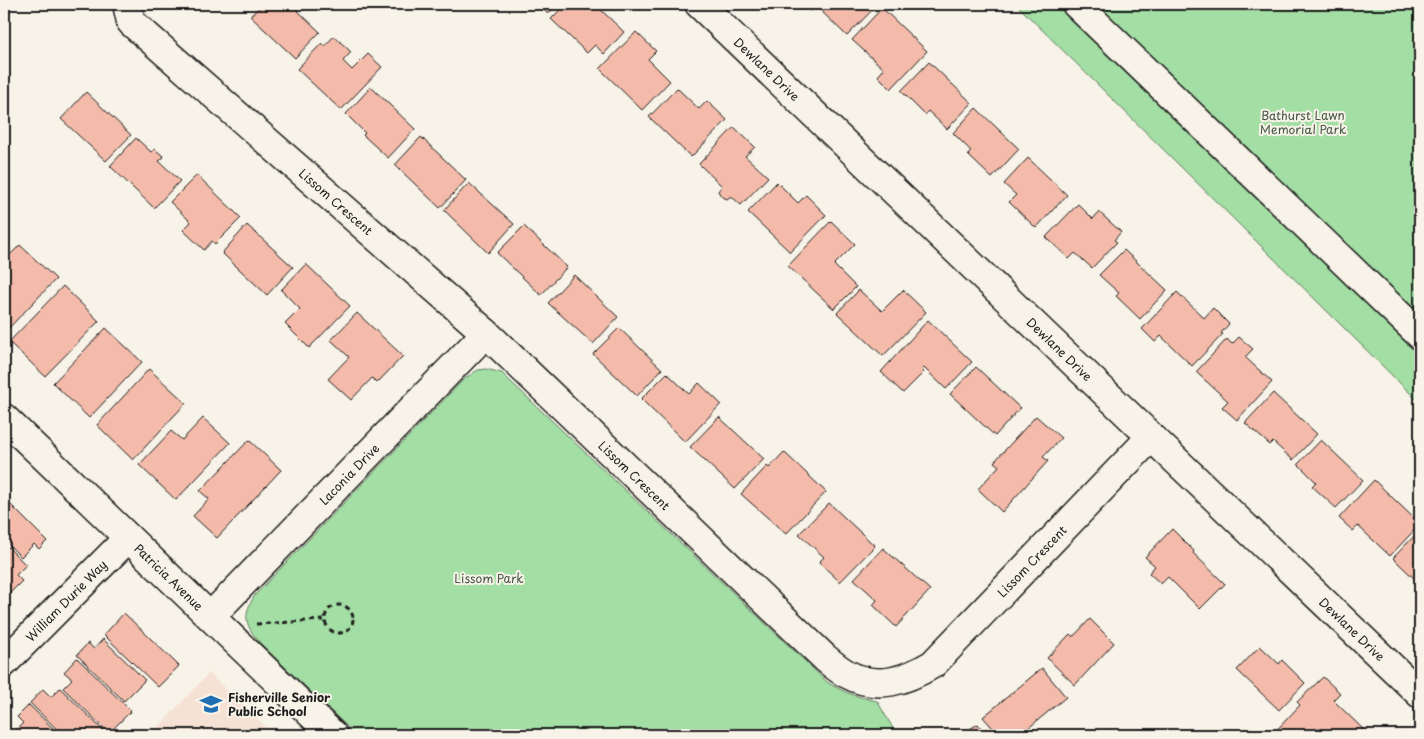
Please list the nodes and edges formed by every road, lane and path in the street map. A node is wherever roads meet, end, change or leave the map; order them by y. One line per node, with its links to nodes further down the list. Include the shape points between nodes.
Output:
1 (127, 4): 4 (street, Lissom Crescent, via 131,22)
2 (699, 4): 7 (street, Dewlane Drive)
3 (1076, 4): 5 (street)
4 (486, 333): 7 (street, Lissom Crescent, via 825,658 848,675 869,682 904,679 933,664); 9 (street, Laconia Drive)
5 (1420, 335)
6 (4, 418): 8 (street, Patricia Avenue)
7 (1151, 437): 13 (street, Dewlane Drive)
8 (128, 538): 9 (street, Patricia Avenue); 12 (street, William Durie Way)
9 (211, 616): 14 (street, Patricia Avenue)
10 (326, 620): 10 (path, via 328,611 341,605 350,610 354,619 351,628 342,633 328,628); 11 (path)
11 (256, 624)
12 (4, 663)
13 (1420, 694)
14 (333, 735)

